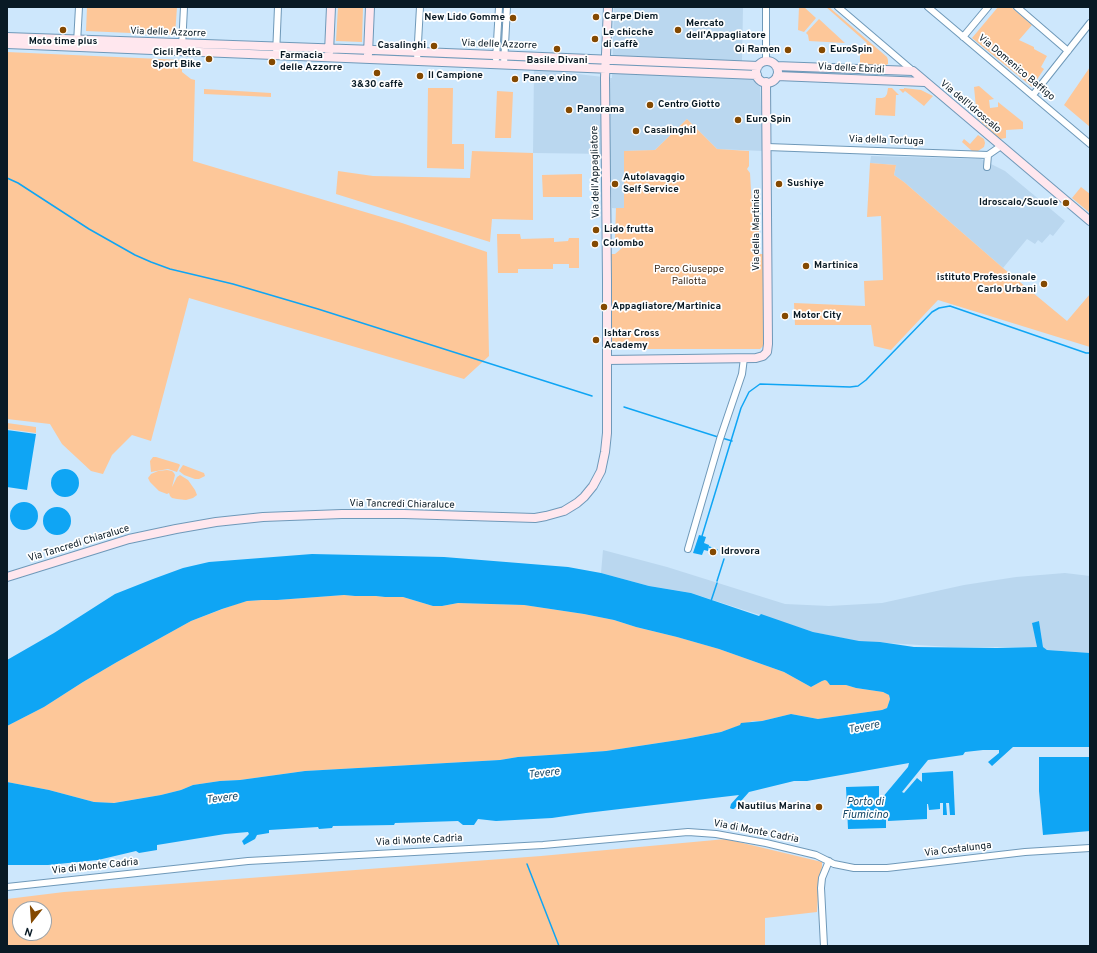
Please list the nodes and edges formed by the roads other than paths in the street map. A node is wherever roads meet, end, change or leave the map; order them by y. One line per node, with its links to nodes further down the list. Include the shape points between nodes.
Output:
1 (79, 7): 18 (street)
2 (184, 7): 20 (street)
3 (278, 7): 21 (street)
4 (331, 7): 23 (street)
5 (370, 7): 25 (street)
6 (420, 7): 24 (street)
7 (498, 7): 26 (street)
8 (507, 7): 27 (street)
9 (608, 7): 28 (street, Via dell'Appagliatore)
10 (766, 7): 30 (street)
11 (838, 7): 41 (street, Via dell'Idroscalo)
12 (928, 7): 17 (street, Via Domenico Baffigo)
13 (988, 7): 17 (street)
14 (1016, 7): 22 (street)
15 (1090, 23): 22 (street)
16 (7, 37): 18 (street, Via delle Azzorre)
17 (963, 37): 49 (street, Via Domenico Baffigo)
18 (77, 43): 19 (street, Via delle Azzorre); 20 (street, Via delle Azzorre)
19 (7, 44)
20 (182, 47): 21 (street, Via delle Azzorre)
21 (276, 51): 23 (street, Via delle Azzorre)
22 (1068, 51): 49 (street)
23 (329, 52): 25 (street, Via delle Azzorre)
24 (418, 52): 25 (street, Via delle Azzorre); 26 (street, Via delle Azzorre); 29 (street)
25 (368, 54): 29 (street, Via delle Azzorre)
26 (496, 55): 27 (street, Via delle Azzorre); 32 (street)
27 (505, 55): 28 (street, Via delle Azzorre); 33 (street)
28 (606, 59): 31 (street); 37 (street, Via dell'Appagliatore)
29 (418, 60): 32 (street, Via delle Azzorre)
30 (766, 61): 35 (street); 36 (street)
31 (664, 62): 34 (street); 40 (street)
32 (496, 64): 33 (street, Via delle Azzorre)
33 (504, 64): 37 (street, Via delle Azzorre)
34 (714, 64): 35 (street); 42 (street)
35 (758, 66): 43 (street)
36 (776, 66): 38 (street, Via delle Ebridi); 44 (street)
37 (606, 68): 40 (street); 56 (street, Via dell'Appagliatore)
38 (831, 68): 39 (street, Via delle Ebridi); 45 (street)
39 (885, 70): 41 (street, Via delle Ebridi); 46 (street)
40 (664, 71): 42 (street)
41 (913, 71): 48 (street, Via dell'Idroscalo)
42 (713, 73): 43 (street)
43 (757, 75): 47 (street, via 760,80)
44 (777, 76): 45 (street, Via delle Ebridi); 47 (street)
45 (831, 78): 46 (street, Via delle Ebridi)
46 (885, 80): 48 (street, Via delle Ebridi)
47 (766, 82): 52 (street, Via della Martinica)
48 (925, 82): 51 (street, Via dell'Idroscalo)
49 (1033, 95): 50 (street, Via Domenico Baffigo)
50 (1090, 144)
51 (1001, 146): 53 (street); 55 (street, Via dell'Idroscalo)
52 (767, 147): 53 (street, Via della Tortuga); 57 (street, Via della Martinica, via 768,347 760,358)
53 (988, 155): 54 (street)
54 (987, 167)
55 (1090, 221)
56 (607, 288): 58 (street, Via Tancredi Chiaraluce)
57 (744, 358): 58 (street, Via della Martinica); 59 (street)
58 (608, 360): 60 (street, Via Tancredi Chiaraluce, via 606,452 597,479 589,491 576,504 564,511 535,518 342,514 225,521 129,539)
59 (688, 549)
60 (7, 577)
61 (1090, 848): 62 (street, Via Costalunga, via 1025,852 881,868 851,868)
62 (829, 861): 63 (street, Via di Monte Cadria, via 816,855 750,839 688,832 543,845 235,862); 64 (street, via 822,878)
63 (7, 887)
64 (824, 946)

